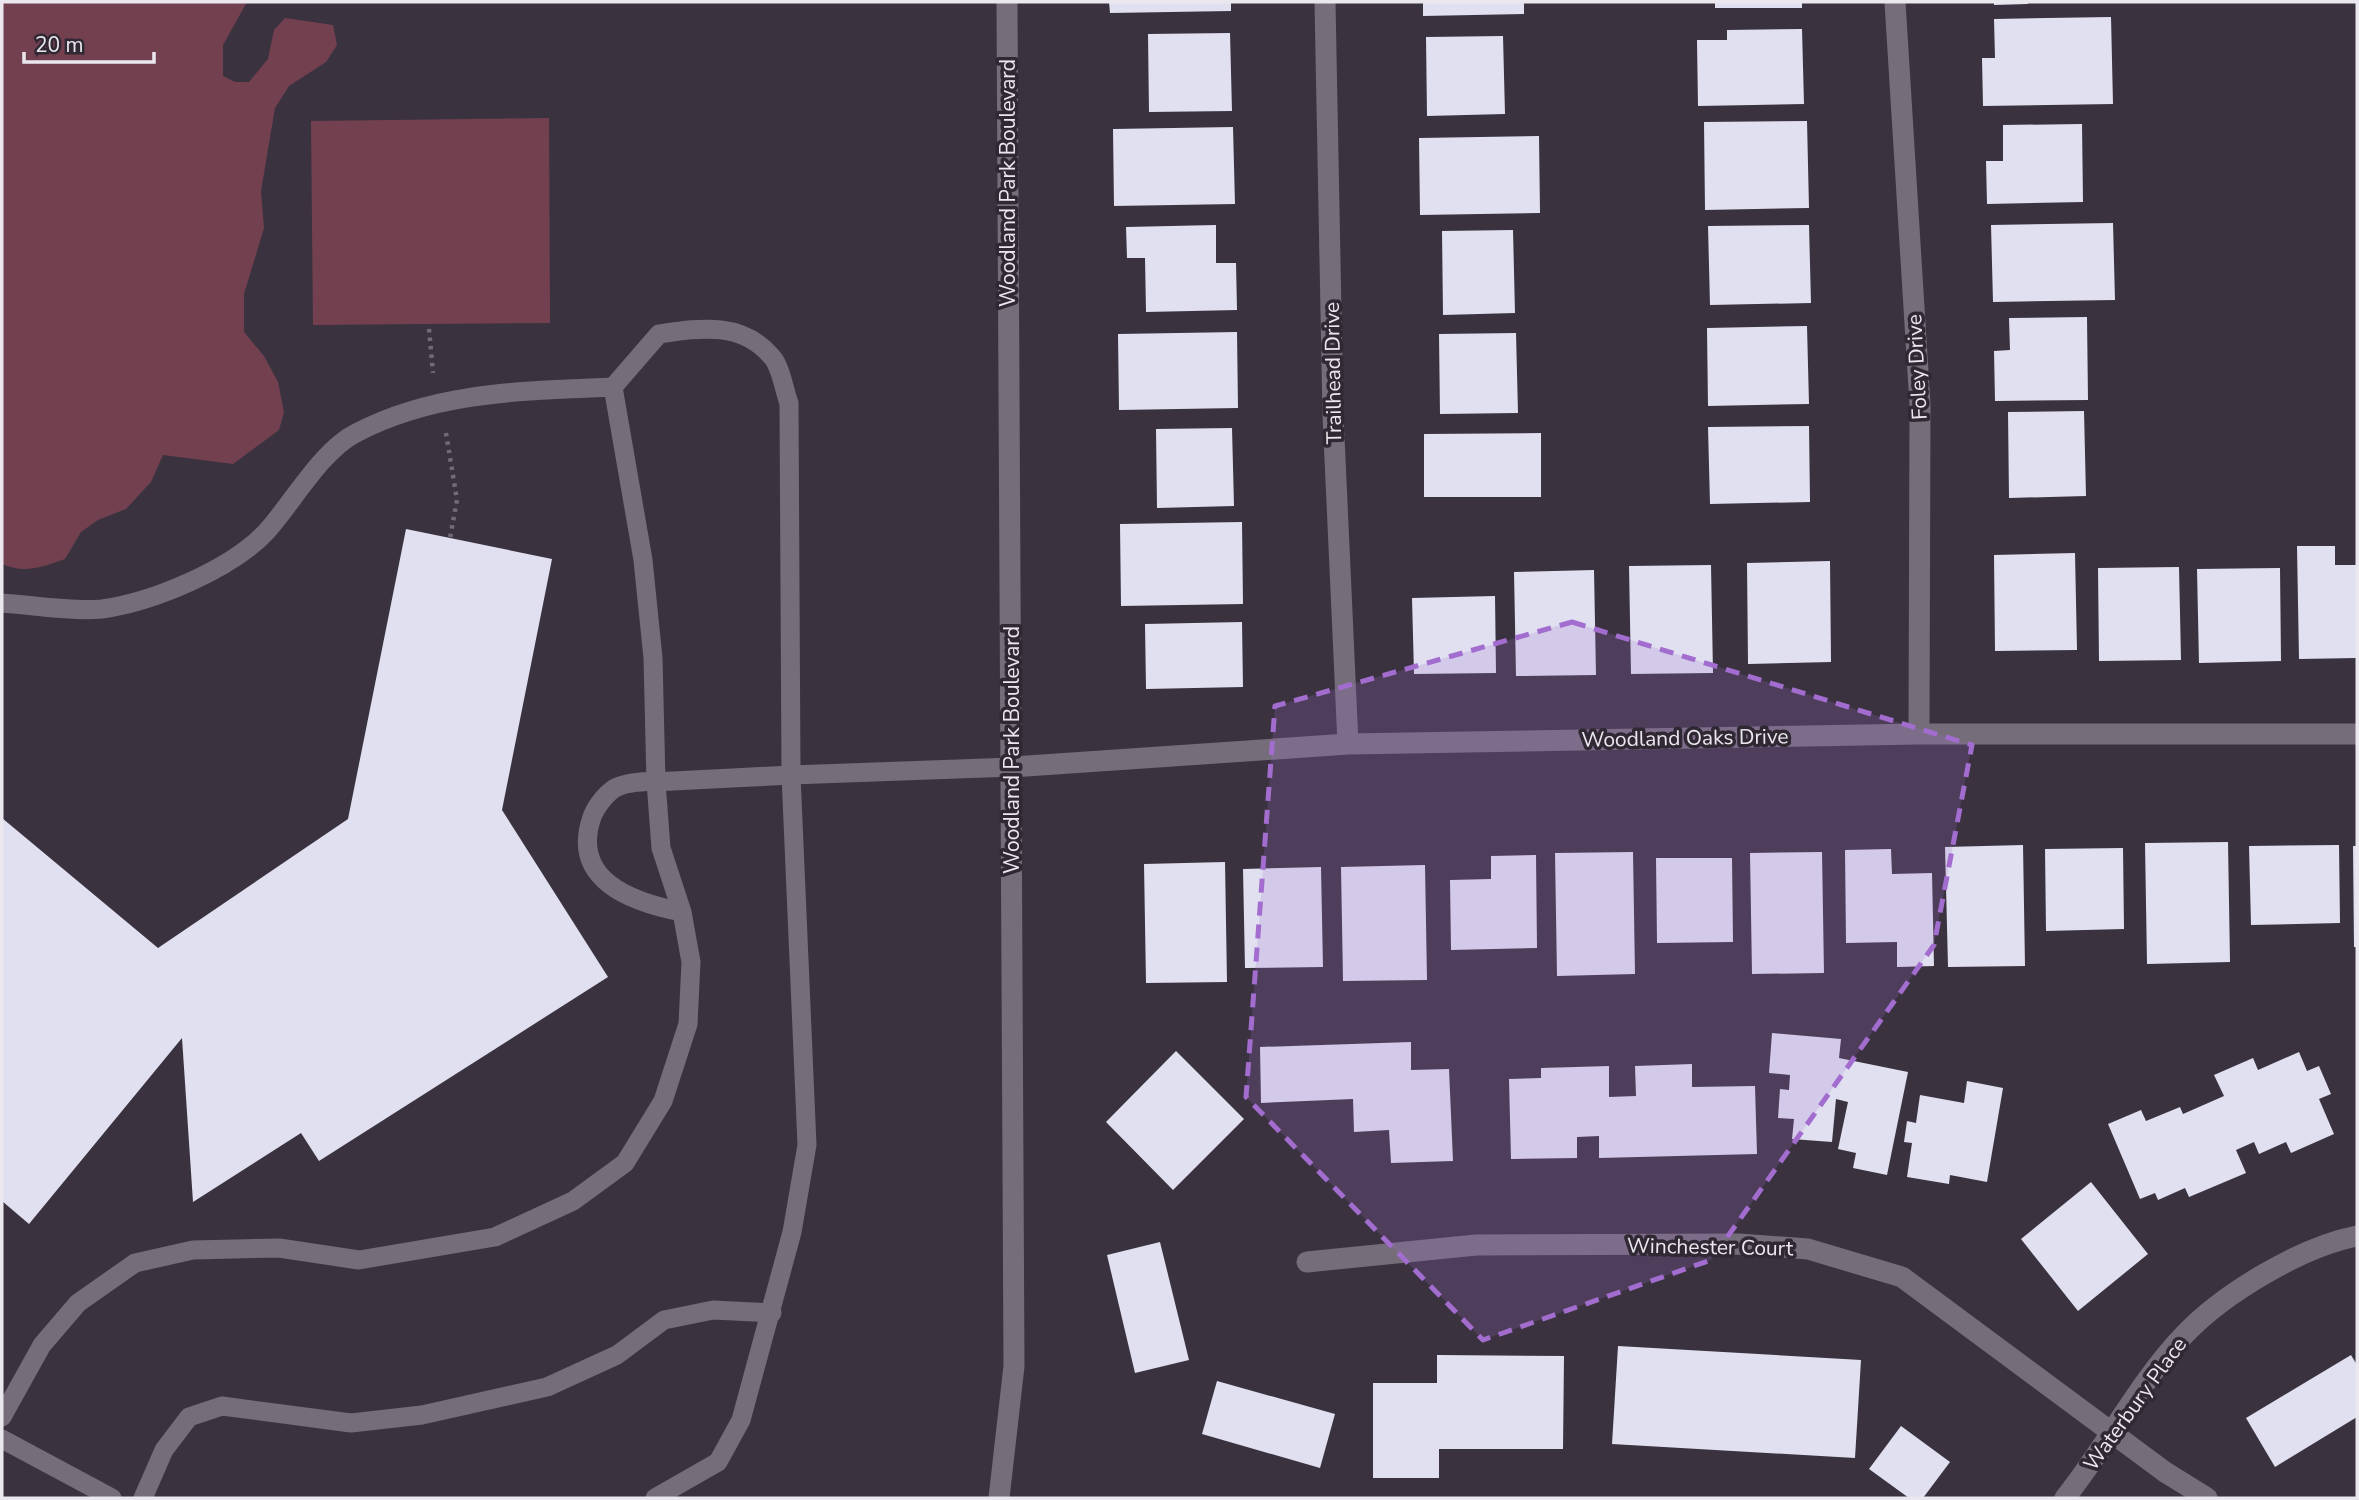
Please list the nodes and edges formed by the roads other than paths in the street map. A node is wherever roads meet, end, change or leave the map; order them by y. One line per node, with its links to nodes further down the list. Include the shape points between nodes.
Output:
1 (1007, 2): 9 (street, Woodland Park Boulevard)
2 (1325, 2): 8 (street, Trailhead Drive, via 1333,415)
3 (1895, 2): 6 (street, Foley Drive, via 1920,404)
4 (613, 387): 5 (lane, via 490,393 450,400 354,434 310,475 266,532 228,561 171,592 101,609); 10 (lane, via 659,334 701,328 738,331 773,357 789,403); 11 (lane, via 643,560 653,658)
5 (2, 603)
6 (1919, 734): 7 (street, Woodland Oaks Drive); 8 (street, Woodland Oaks Drive)
7 (2357, 734)
8 (1348, 744): 9 (street, Woodland Oaks Drive)
9 (1013, 767): 10 (lane); 22 (street, Woodland Park Boulevard, via 1014,1366)
10 (791, 775): 11 (lane); 15 (lane, via 807,1145)
11 (656, 782): 12 (lane, via 661,848); 12 (lane, via 618,786 596,807 586,853 603,880 641,904)
12 (682, 912): 16 (lane, via 691,962 688,1024 663,1101 625,1163 573,1201 495,1237 359,1260 279,1248 193,1250 135,1263 78,1303 42,1345)
13 (2357, 1236): 17 (street, Waterbury Place, via 2337,1240 2260,1274 2185,1335)
14 (1307, 1262): 17 (street, Winchester Court, via 1476,1245 1739,1244 1808,1249 1902,1277)
15 (772, 1313): 20 (lane, via 713,1310 664,1320 617,1355 547,1387 422,1415 351,1423 222,1406 189,1418 164,1450); 21 (lane, via 741,1420 718,1462)
16 (2, 1417)
17 (2111, 1432): 23 (street, Waterbury Place); 24 (street, Winchester Court)
18 (2, 1439): 19 (lane)
19 (113, 1498)
20 (143, 1498)
21 (655, 1498)
22 (999, 1498)
23 (2065, 1498)
24 (2207, 1498)

